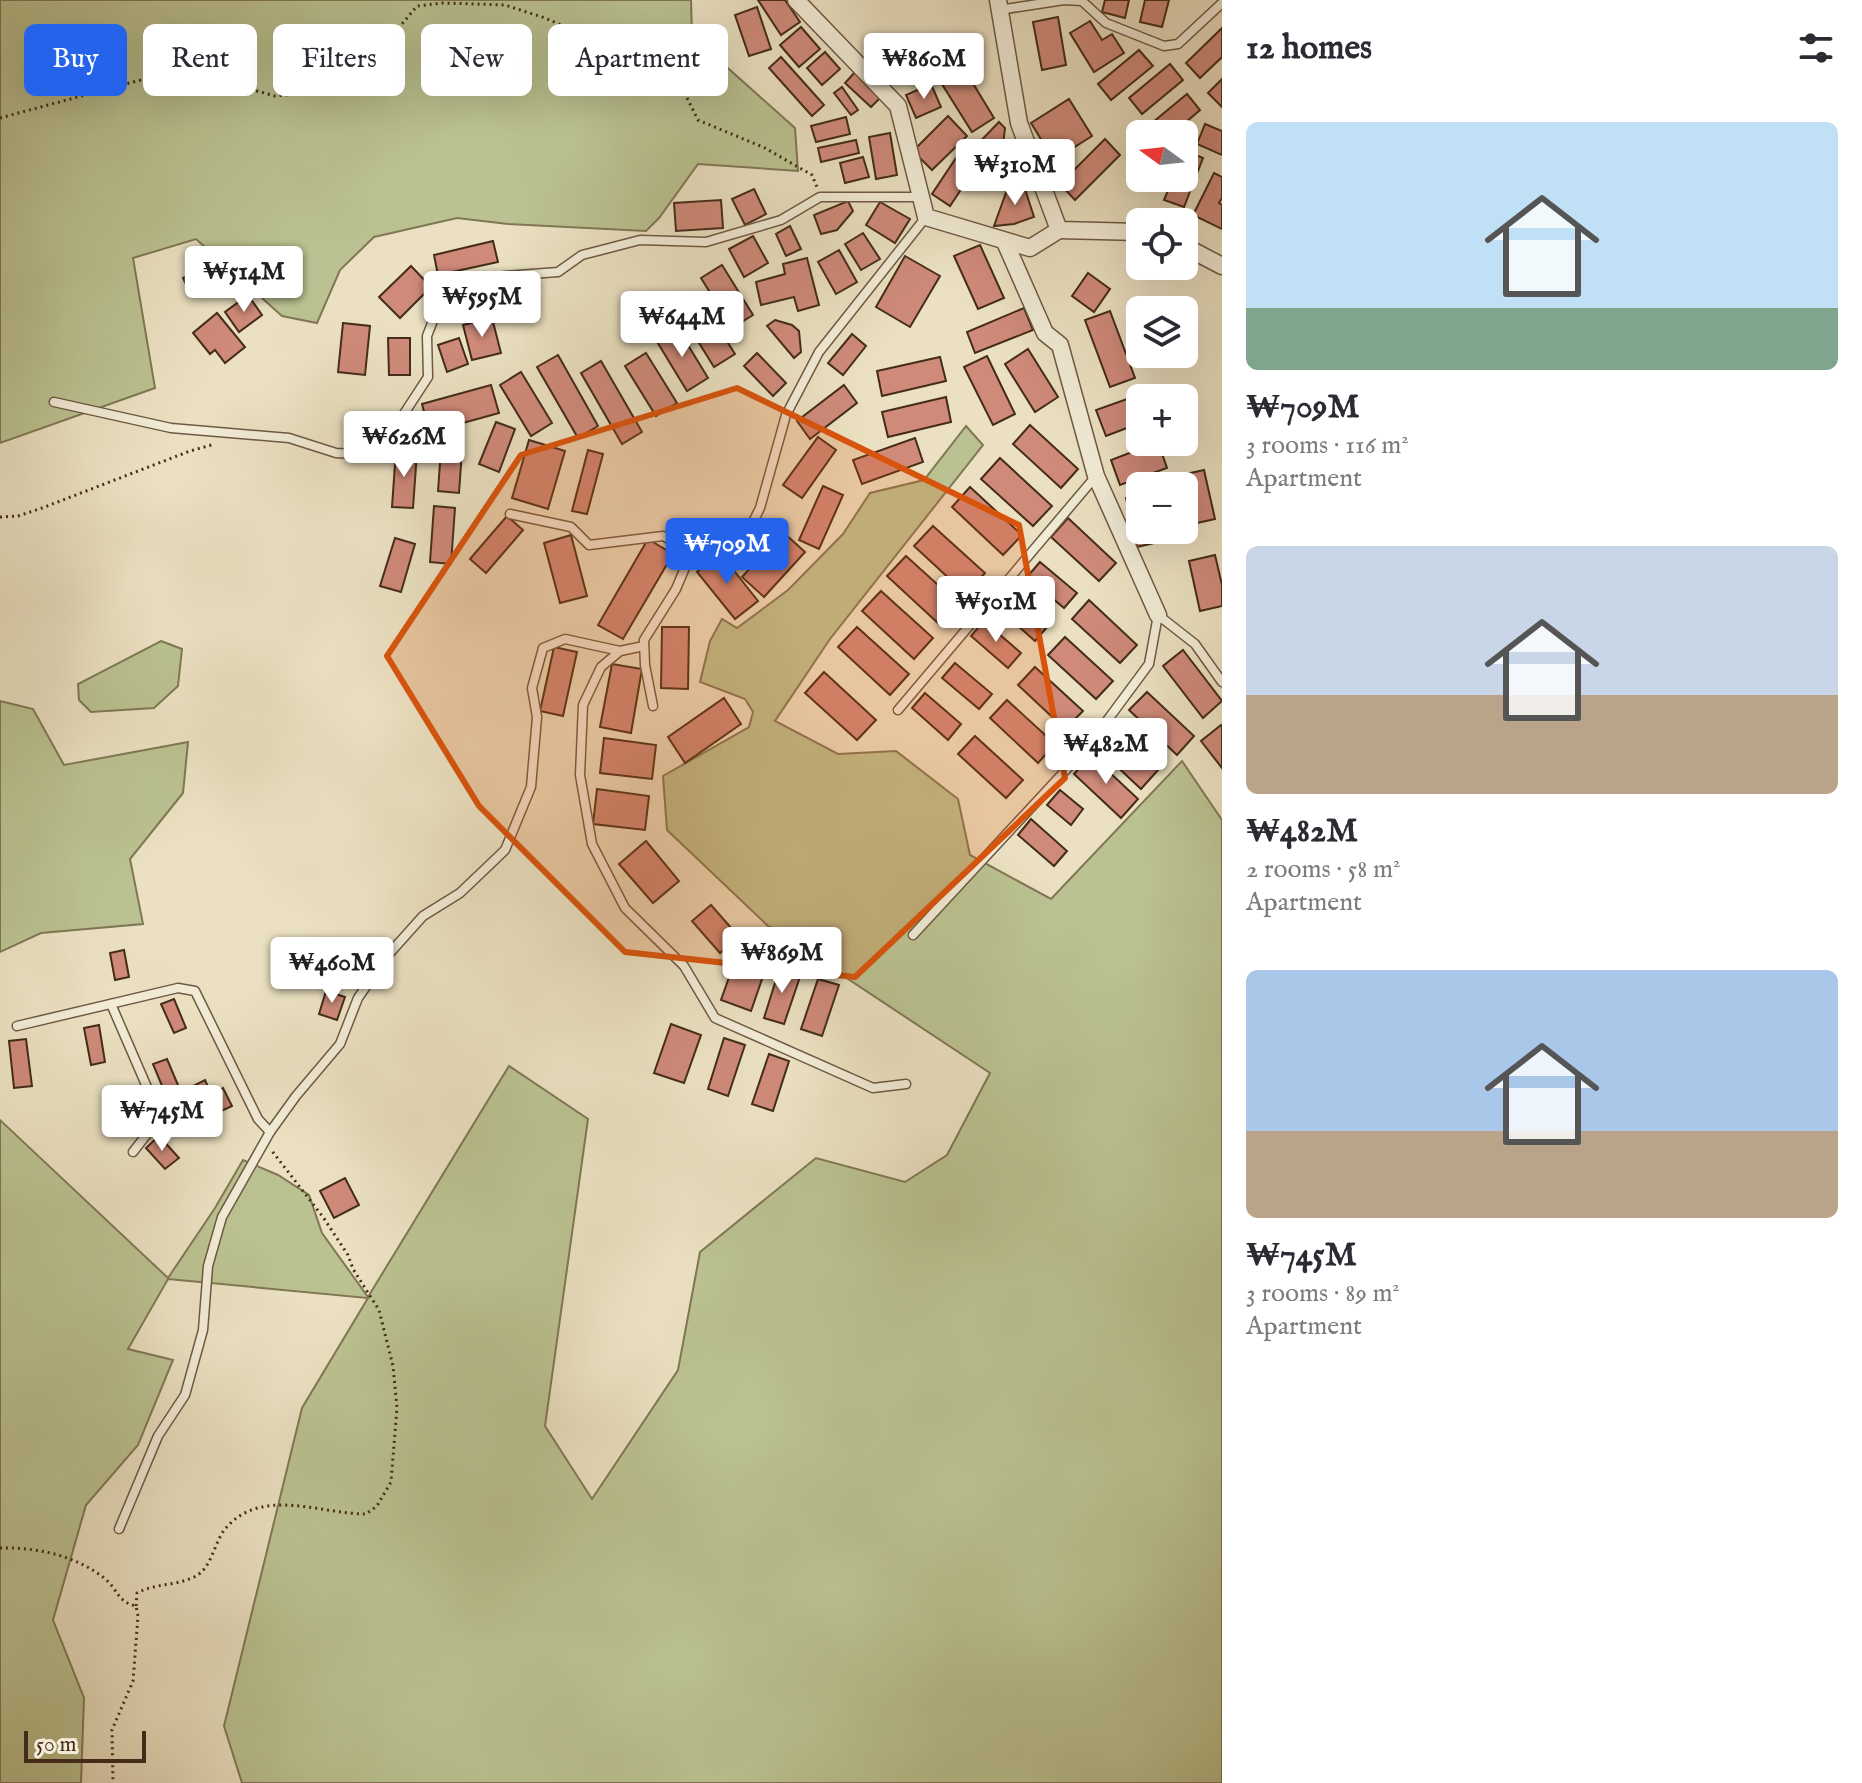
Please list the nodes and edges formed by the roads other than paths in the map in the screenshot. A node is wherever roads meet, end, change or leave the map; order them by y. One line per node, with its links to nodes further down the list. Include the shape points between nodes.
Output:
1 (796, 0): 4 (street, via 898,106)
2 (1222, 3): 3 (lane, via 1178,44 1164,46 1106,23 1082,1)
3 (998, 5): 6 (street, via 1019,123)
4 (921, 197): 5 (street); 11 (lane, via 820,197 781,220 706,242 640,240 582,255 558,272 464,284 443,295 427,336 428,377 377,455 336,453 289,438 171,428)
5 (926, 217): 8 (street); 14 (lane, via 819,352 786,415 749,530 729,543)
6 (1059, 230): 7 (street); 8 (street, via 1030,248)
7 (1126, 232)
8 (1005, 242): 12 (street, via 1045,333 1060,345)
9 (1198, 253): 10 (street)
10 (1222, 266)
11 (54, 402)
12 (1096, 476): 15 (street); 20 (lane)
13 (510, 514): 14 (lane, via 571,527 589,545 663,536)
14 (692, 551): 16 (lane)
15 (1158, 615): 18 (lane, via 1195,644); 21 (lane, via 1149,664 1089,745)
16 (644, 646): 17 (lane); 19 (lane)
17 (620, 651): 24 (lane, via 601,667 583,705 580,775 592,844 625,908 684,966 715,1018 873,1088); 25 (lane, via 565,639 543,648 532,688 537,717 531,787 505,850 460,893 423,916 388,955 358,998 340,1044)
18 (1222, 682)
19 (653, 706)
20 (898, 710)
21 (913, 935)
22 (111, 1004): 23 (lane); 25 (lane, via 178,988 195,991 258,1119); 26 (lane, via 156,1108 154,1125)
23 (17, 1026)
24 (906, 1084)
25 (270, 1132): 27 (lane, via 222,1217 208,1266 203,1330 185,1395 158,1436)
26 (133, 1152)
27 (119, 1529)

